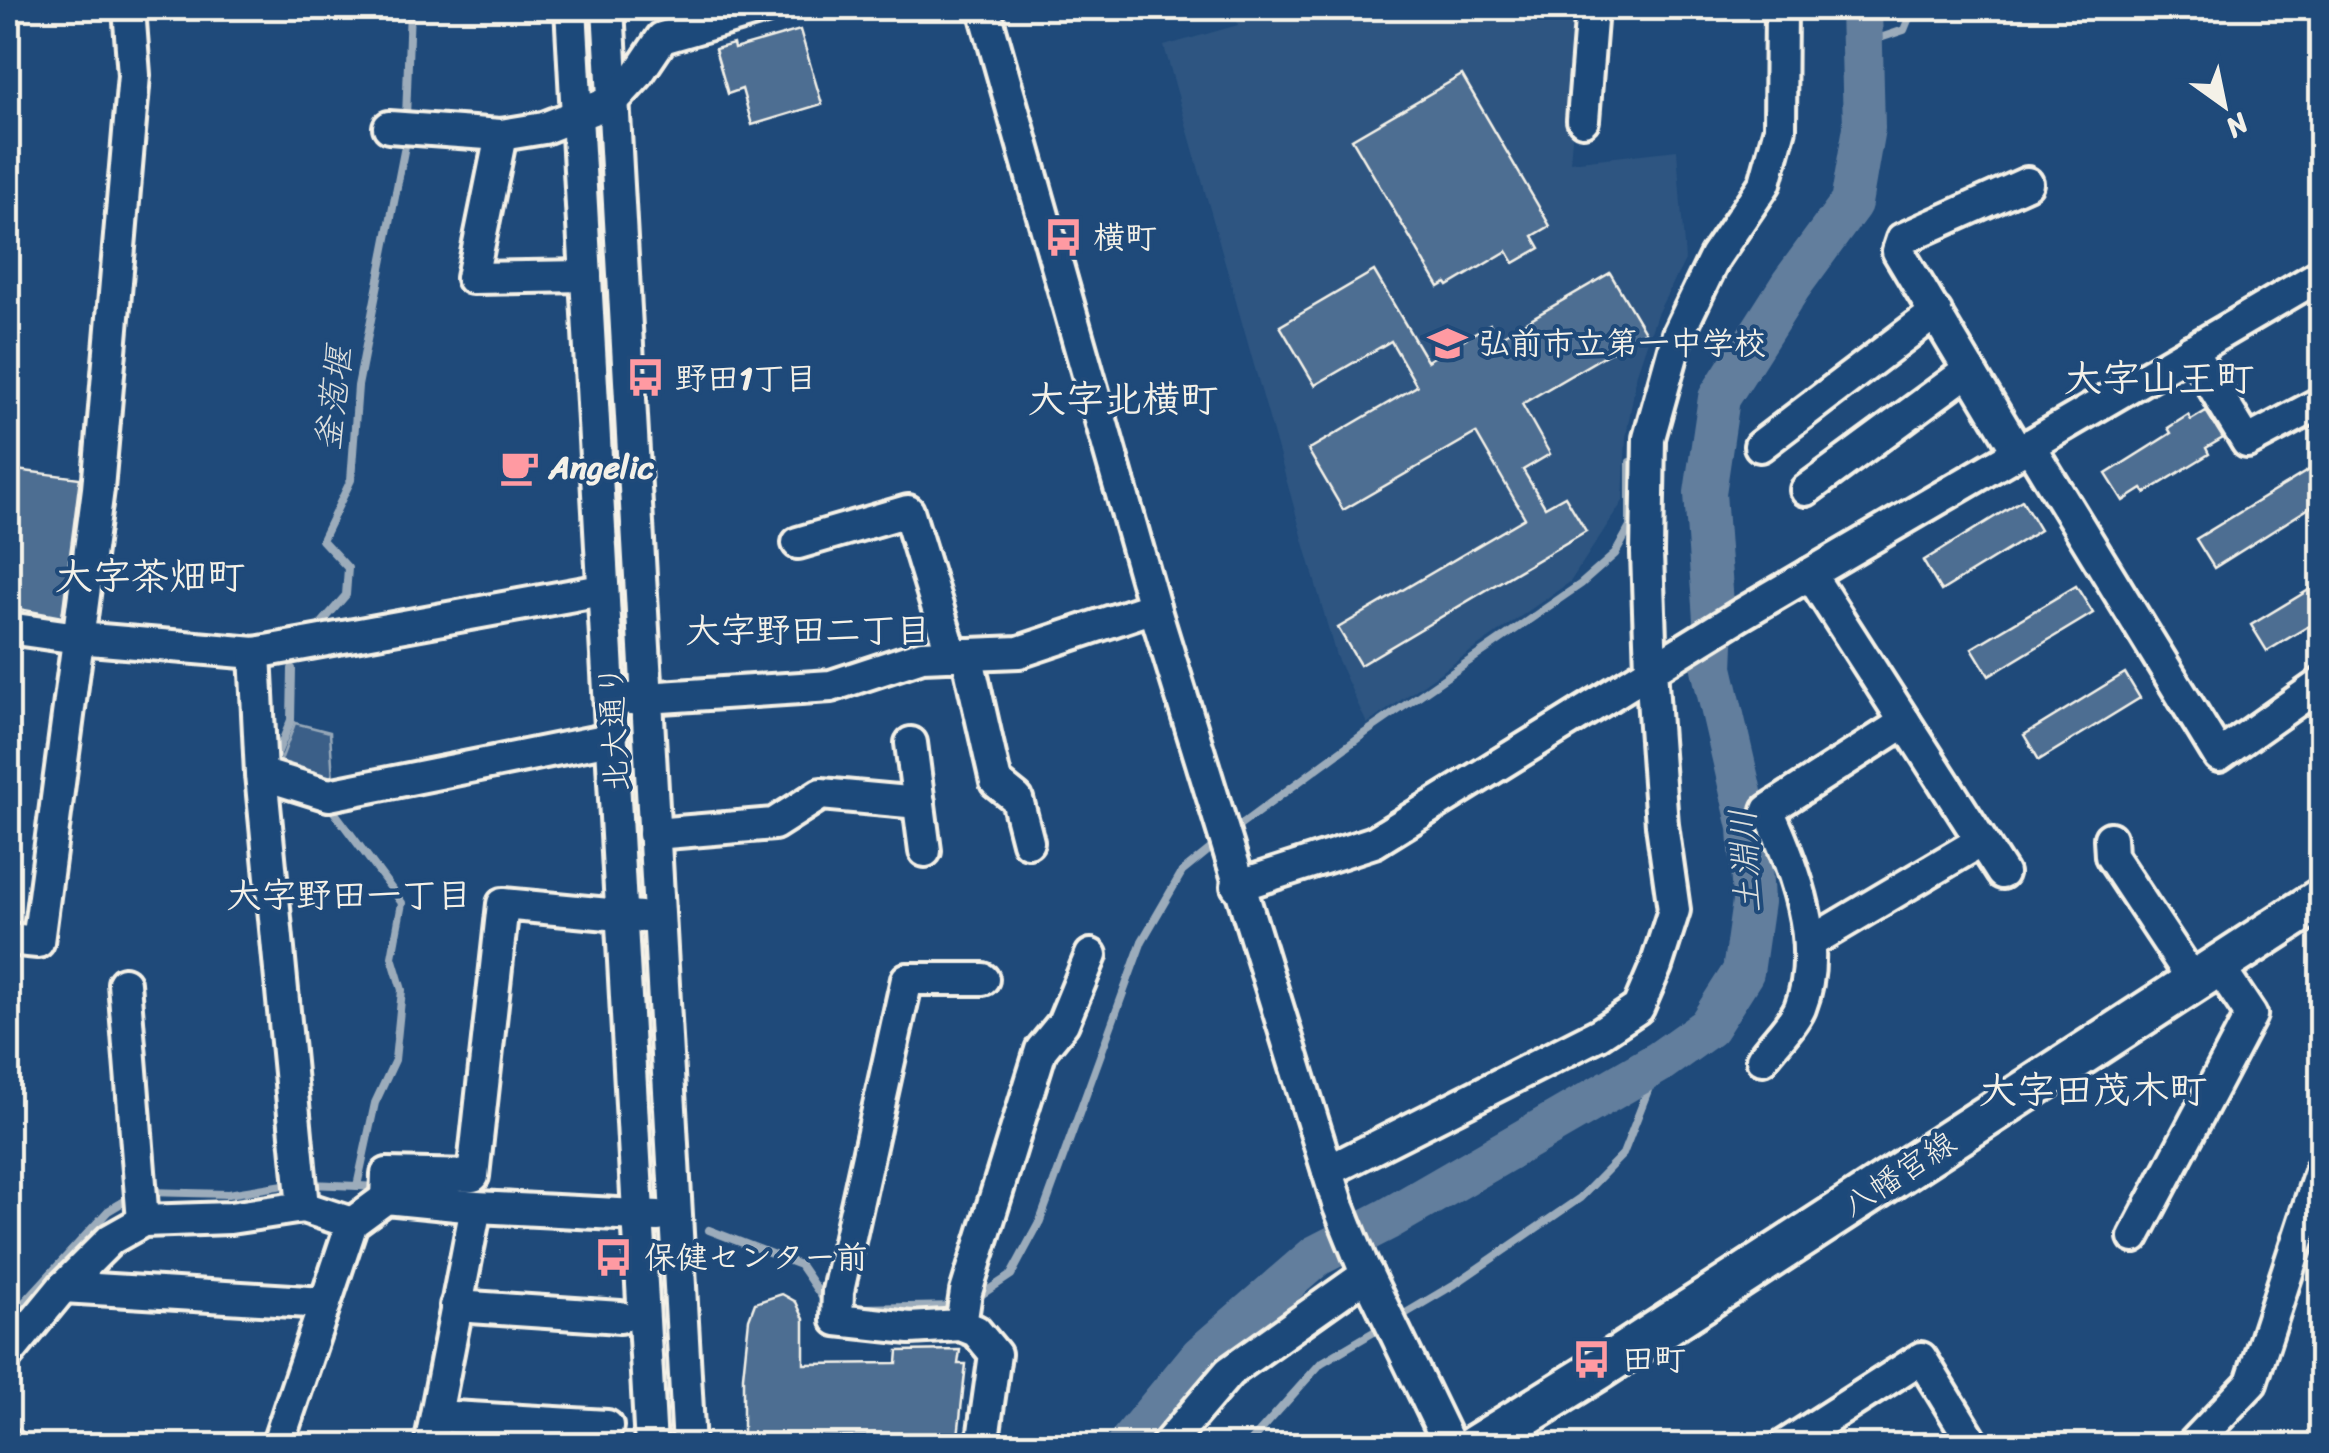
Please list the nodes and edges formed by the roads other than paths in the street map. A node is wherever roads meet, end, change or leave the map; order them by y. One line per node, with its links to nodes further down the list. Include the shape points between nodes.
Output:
1 (129, 8): 28 (street, via 130,125)
2 (572, 8): 9 (street, 北大通り)
3 (608, 8): 8 (street, 北大通り)
4 (765, 8): 8 (street, via 662,38)
5 (984, 8): 26 (street)
6 (1592, 8): 10 (street)
7 (1781, 8): 31 (street, via 1780,128 1765,183 1715,257 1678,334 1649,438)
8 (614, 102): 9 (street); 33 (street, 北大通り)
9 (576, 117): 12 (street); 15 (street, 北大通り)
10 (1583, 120)
11 (389, 127): 12 (street)
12 (501, 135): 15 (street, via 472,278)
13 (2027, 183): 16 (street, via 1902,240 1898,250)
14 (2322, 274): 17 (street)
15 (586, 276): 25 (street, 北大通り)
16 (1936, 312): 18 (street); 20 (street)
17 (2191, 350): 19 (street, via 2247,442); 21 (street)
18 (1969, 370): 21 (street); 22 (street)
19 (2322, 402)
20 (1760, 446)
21 (2024, 448): 24 (street); 32 (street, via 2219,756)
22 (1806, 490)
23 (798, 543): 30 (street, via 908,511)
24 (1810, 574): 31 (street); 35 (street)
25 (602, 590): 29 (street); 34 (street, 北大通り)
26 (1154, 607): 30 (street, via 1020,652); 46 (street)
27 (8, 628): 28 (street)
28 (78, 638): 29 (street); 50 (street, via 38,942)
29 (255, 653): 38 (street)
30 (959, 655): 33 (street, via 922,656 830,686); 43 (street, via 996,782 1016,798)
31 (1652, 669): 46 (street, via 1374,842); 58 (street, via 1674,910 1638,1008)
32 (2322, 683)
33 (649, 698): 34 (street); 40 (street, 北大通り)
34 (611, 699): 36 (street, 北大通り)
35 (1905, 722): 42 (street); 51 (street, via 1768,810 1794,867)
36 (610, 738): 38 (street, via 329,795); 48 (street, 北大通り)
37 (911, 743): 39 (street)
38 (261, 774): 60 (street)
39 (919, 803): 40 (street, via 821,794 774,824); 44 (street)
40 (654, 834): 49 (street, 北大通り)
41 (2110, 838): 53 (street, via 2111,856)
42 (1981, 840): 45 (street); 51 (street)
43 (1028, 842)
44 (925, 852)
45 (2002, 873)
46 (1237, 886): 58 (street)
47 (2322, 898): 53 (main road, 八幡宮線)
48 (620, 916): 49 (street); 59 (street, via 503,904 473,1176 387,1174); 62 (street, 北大通り)
49 (658, 918): 63 (street, 北大通り)
50 (8, 939)
51 (1809, 942): 56 (street, via 1799,1010)
52 (1090, 954): 71 (street, via 1063,1023 1041,1050)
53 (2207, 975): 66 (street, via 2250,1015); 83 (main road, 八幡宮線)
54 (984, 979): 71 (street, via 907,979 837,1306 910,1328)
55 (124, 983): 64 (street)
56 (1762, 1058)
57 (2321, 1169): 85 (street, via 2250,1382)
58 (1328, 1172): 67 (street)
59 (386, 1190): 61 (street); 65 (street)
60 (302, 1193): 64 (street, via 230,1218); 65 (street)
61 (476, 1207): 62 (street); 70 (street)
62 (638, 1215): 63 (street); 78 (street, 北大通り)
63 (676, 1216): 79 (street, 北大通り)
64 (143, 1221): 68 (street, via 112,1239)
65 (352, 1223): 69 (street)
66 (2134, 1237)
67 (1365, 1269): 81 (street, via 1229,1372); 82 (street)
68 (63, 1287): 69 (street); 73 (street)
69 (324, 1303): 77 (street)
70 (456, 1306): 72 (street); 75 (street)
71 (963, 1309): 80 (street, via 994,1354)
72 (620, 1317)
73 (8, 1354)
74 (606, 1426): 75 (street)
75 (433, 1431)
76 (1791, 1444): 84 (street, via 1921,1358)
77 (277, 1446)
78 (651, 1446)
79 (689, 1446)
80 (982, 1446)
81 (1166, 1446)
82 (1450, 1446)
83 (1475, 1446)
84 (1975, 1446)
85 (2191, 1446)

